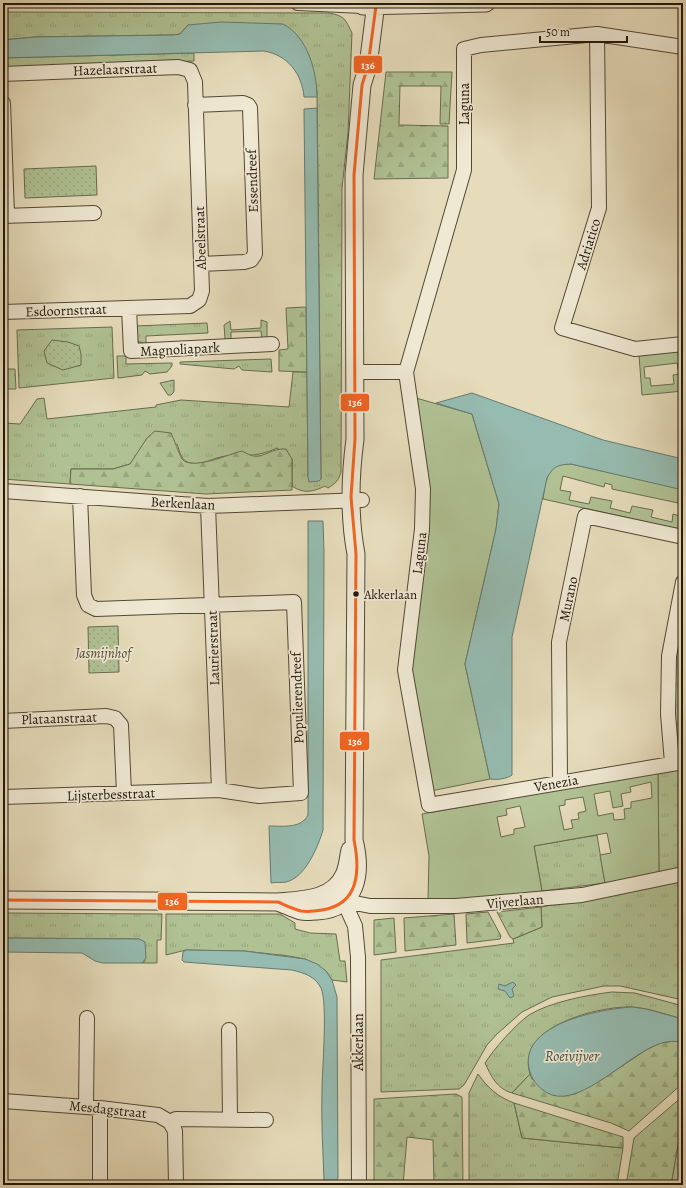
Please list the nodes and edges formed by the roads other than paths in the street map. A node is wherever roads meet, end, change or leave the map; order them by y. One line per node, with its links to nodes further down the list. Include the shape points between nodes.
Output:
1 (298, 3): 3 (street)
2 (486, 3): 3 (street)
3 (369, 4): 16 (street, via 358,66 362,85 354,175)
4 (597, 34): 5 (street, Laguna); 15 (street, Adriatico, via 599,208 562,328 635,349); 17 (street, Laguna, via 481,45 464,49 464,170)
5 (683, 47)
6 (3, 74): 8 (street, Hazelaarstraat, via 178,67 190,70 194,82)
7 (3, 102): 10 (street)
8 (195, 105): 11 (street, Abeelstraat); 11 (street, Essendreef, via 242,103 250,108 254,254 252,260 244,262)
9 (94, 213): 10 (street)
10 (5, 216)
11 (201, 264): 12 (street, Abeelstraat, via 202,291 199,300 190,306)
12 (130, 308): 13 (street, Esdoornstraat); 14 (street, Magnoliapark, via 131,351)
13 (3, 312)
14 (272, 344)
15 (683, 344)
16 (354, 372): 17 (street); 20 (street, via 352,465)
17 (406, 372): 31 (street, Laguna, via 423,489 422,530 405,670)
18 (3, 491): 19 (street, Berkenlaan)
19 (80, 496): 21 (street, Berkenlaan); 24 (street, via 84,595 88,605 96,609)
20 (357, 500): 21 (street, Berkenlaan); 32 (street, via 352,535 356,554)
21 (208, 506): 24 (street, Laurierstraat)
22 (683, 537): 27 (street, Murano, via 585,516 559,642)
23 (683, 582): 26 (street, via 669,656 668,714)
24 (212, 604): 28 (street, Laurierstraat); 28 (street, Populierendreef, via 294,602 301,794 259,796)
25 (3, 721): 29 (street, Plataanstraat, via 106,716 115,718 121,725)
26 (678, 763): 27 (street, Venezia)
27 (560, 782): 31 (street, Venezia)
28 (219, 790): 29 (street, Lijsterbesstraat)
29 (124, 793): 30 (street, Lijsterbesstraat)
30 (3, 798)
31 (429, 805)
32 (354, 840): 34 (street, via 345,874); 36 (street, via 358,856 356,881)
33 (683, 874): 36 (street, Vijverlaan, via 582,895 456,906 370,906)
34 (336, 886): 36 (street, Akkerlaan); 37 (street, via 317,897)
35 (3, 900): 37 (street)
36 (345, 901): 37 (street, via 328,911 301,911); 48 (street, Akkerlaan, via 355,926 358,957)
37 (278, 902)
38 (87, 1018): 41 (street)
39 (229, 1030): 43 (street)
40 (3, 1101): 41 (street, Mesdagstraat)
41 (86, 1107): 42 (street, Mesdagstraat)
42 (100, 1108): 45 (street, Mesdagstraat, via 151,1113); 46 (street)
43 (230, 1120): 44 (street); 45 (street, via 176,1119)
44 (266, 1120)
45 (170, 1122): 47 (street, via 176,1138)
46 (100, 1185)
47 (176, 1185)
48 (359, 1185)

